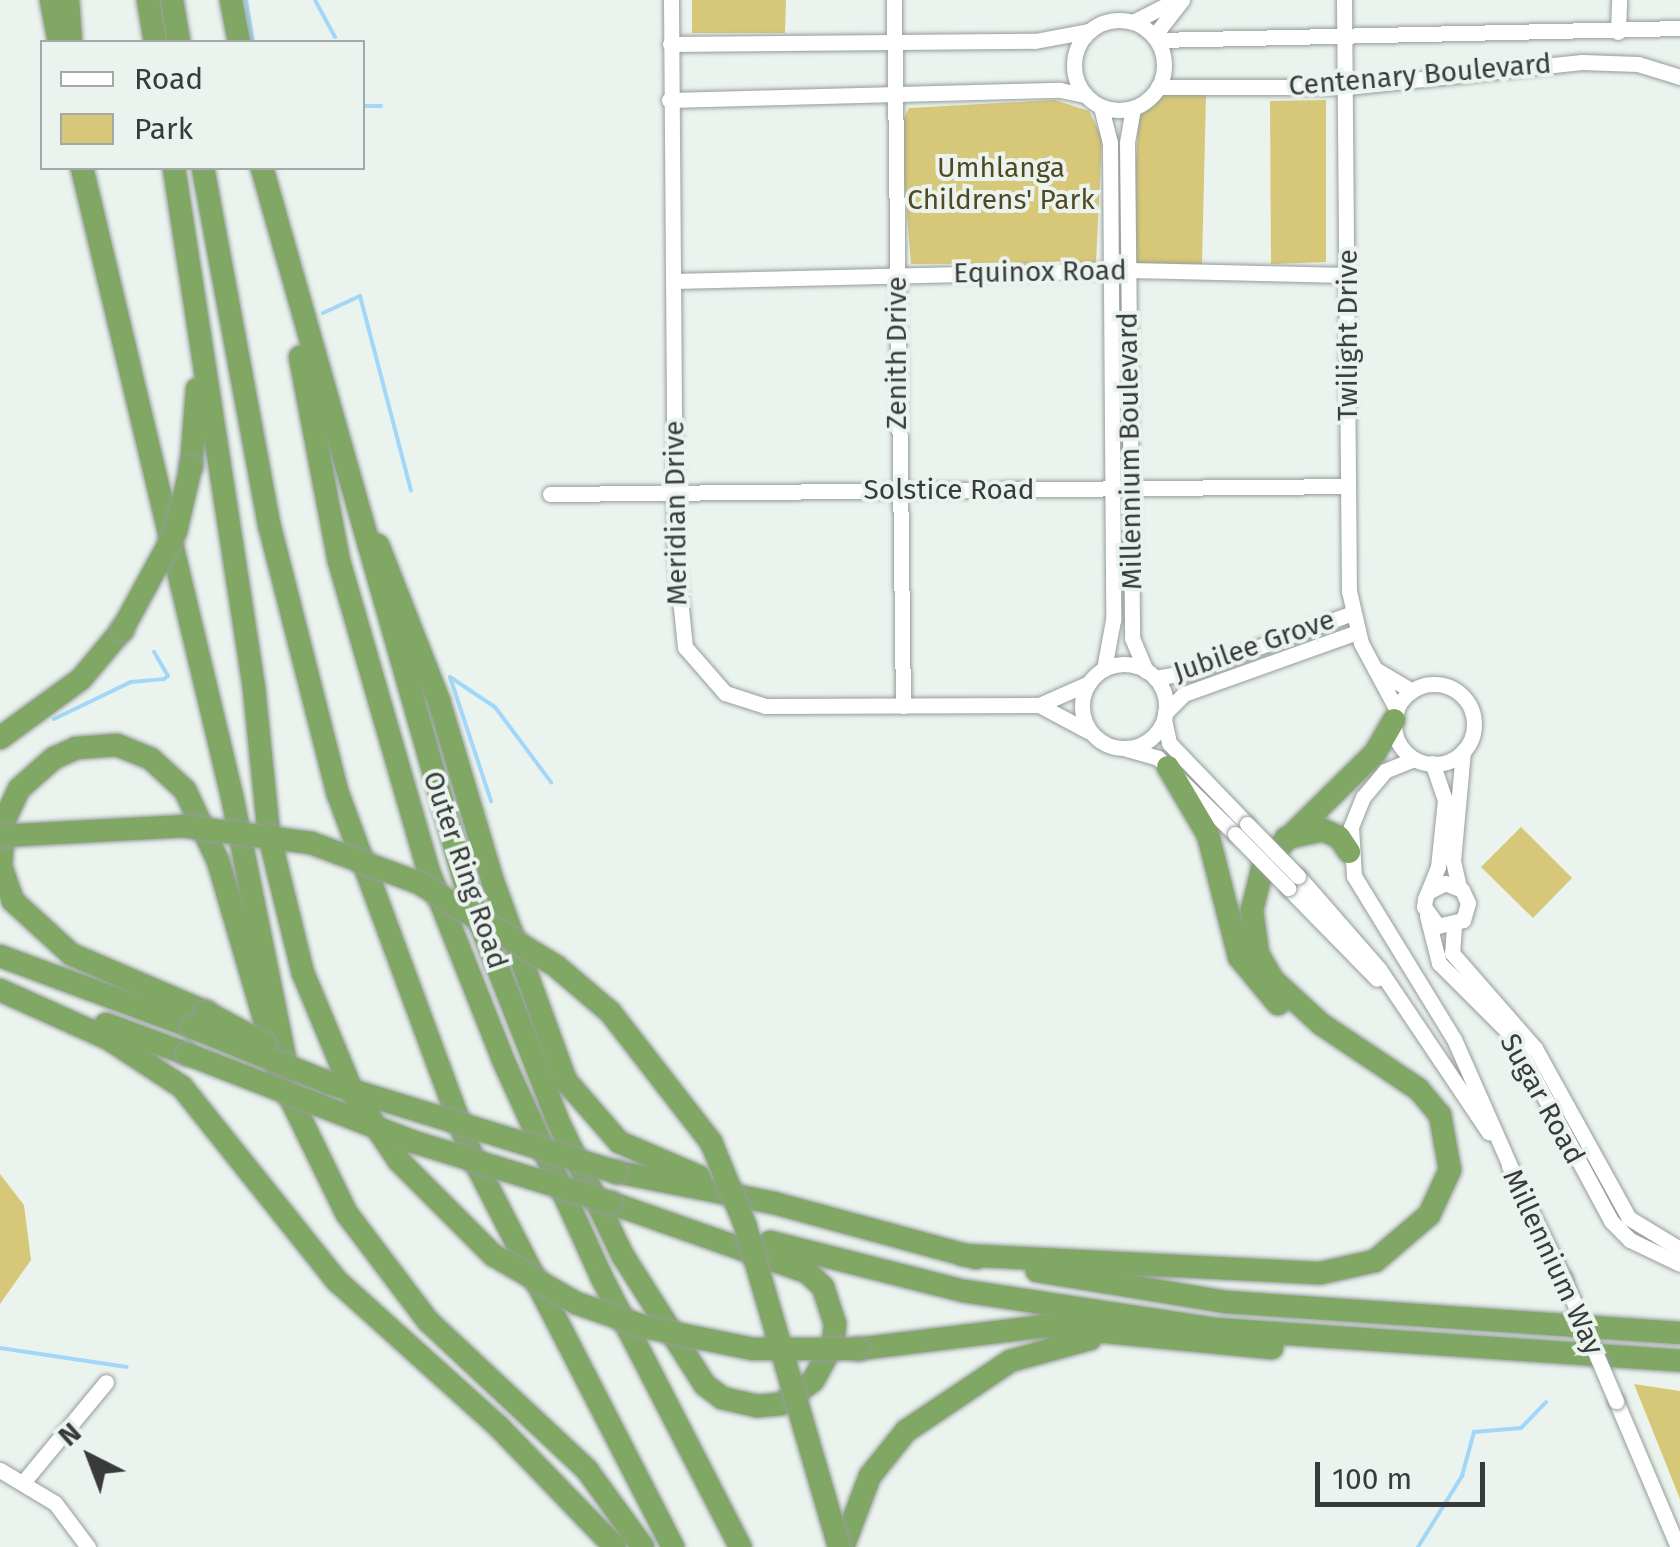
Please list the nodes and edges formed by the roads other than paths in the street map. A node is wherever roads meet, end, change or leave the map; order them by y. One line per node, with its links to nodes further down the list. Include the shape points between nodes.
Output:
1 (51, 0): 18 (highway)
2 (68, 0): 19 (highway)
3 (148, 0): 20 (highway)
4 (172, 0): 21 (highway)
5 (232, 0): 22 (highway)
6 (671, 0): 24 (street, Meridian Drive)
7 (894, 0): 23 (street, Zenith Drive)
8 (1344, 0): 15 (street, Twilight Drive)
9 (1619, 0): 14 (street)
10 (1179, 2): 11 (street); 16 (street); 17 (street, via 1182,22)
11 (1133, 22): 13 (street, via 1118,20); 16 (street)
12 (1680, 28): 14 (street, Centenary Boulevard)
13 (1090, 31): 23 (street, via 1035,41); 29 (street, via 1074,69)
14 (1618, 32): 15 (street, Centenary Boulevard)
15 (1344, 37): 17 (street, Centenary Boulevard); 26 (street, Twilight Drive)
16 (1155, 38): 17 (street, Centenary Boulevard); 27 (street, via 1164,62)
17 (1198, 38)
18 (58, 40)
19 (72, 40)
20 (155, 40)
21 (179, 40)
22 (239, 40)
23 (894, 40): 24 (street); 28 (street, Zenith Drive)
24 (670, 44): 30 (street, Meridian Drive)
25 (1680, 77): 26 (street, Centenary Boulevard, via 1638,64 1582,62)
26 (1347, 86): 27 (street, Centenary Boulevard); 41 (street, Twilight Drive)
27 (1158, 87): 32 (street)
28 (892, 94): 29 (street); 30 (street); 40 (street, Zenith Drive)
29 (1085, 95): 31 (street)
30 (670, 100): 42 (street, Meridian Drive)
31 (1101, 107): 32 (street); 38 (street, Millennium Boulevard, via 1110,142)
32 (1133, 108): 39 (street, Millennium Boulevard)
33 (82, 170): 81 (highway, via 262,926 280,1020)
34 (174, 170): 43 (highway)
35 (203, 170): 98 (highway, via 270,528 338,794 472,1156)
36 (262, 170): 99 (highway, Outer Ring Road, via 336,546 428,870 600,1276)
37 (263, 170): 44 (highway)
38 (1110, 270): 39 (street, Equinox Road); 40 (street, Equinox Road); 48 (street, Millennium Boulevard)
39 (1128, 270): 41 (street, Equinox Road); 49 (street, Millennium Boulevard)
40 (898, 275): 42 (street, Equinox Road); 46 (street, Zenith Drive)
41 (1347, 275): 45 (street, Twilight Drive)
42 (673, 281): 47 (street, Meridian Drive)
43 (196, 331): 63 (highway, bridge, via 192,466 176,531 122,630 82,679); 89 (highway, bridge, via 254,688 269,835 303,973 353,1093 399,1161 493,1255 576,1303 645,1327 753,1350 858,1349 1044,1326)
44 (337, 444): 83 (highway, via 467,890 557,1119 615,1240 692,1370 722,1398 781,1404 813,1380 833,1344 832,1306 823,1286 767,1254); 84 (highway, via 439,701 492,879 566,1081 592,1118 634,1152)
45 (1348, 486): 49 (street, Solstice Road); 51 (street, Twilight Drive)
46 (897, 490): 47 (street, Solstice Road); 48 (street, Solstice Road); 59 (street, Zenith Drive)
47 (674, 491): 50 (street, Solstice Road); 59 (street, Meridian Drive, via 678,620 684,647 712,682 765,706)
48 (1112, 491): 49 (street, Solstice Road); 54 (street, Millennium Boulevard, via 1113,620)
49 (1130, 491): 55 (street, Millennium Boulevard, via 1132,638)
50 (550, 494)
51 (1353, 613): 52 (street, Twilight Drive); 55 (street, Jubilee Grove, via 1189,672)
52 (1357, 632): 53 (street, Twilight Drive); 61 (street, Jubilee Grove, via 1184,694)
53 (1372, 666): 57 (street); 60 (street, Twilight Drive)
54 (1104, 669): 55 (street, via 1124,664); 56 (street)
55 (1151, 674): 61 (street, Millennium Boulevard, via 1165,698)
56 (1089, 683): 58 (street, Meridian Drive); 62 (street, via 1082,708)
57 (1412, 692): 60 (street); 65 (street, via 1438,684 1462,695 1474,722)
58 (1039, 705): 59 (street, Meridian Drive); 62 (street, Meridian Drive)
59 (904, 706)
60 (1396, 715): 66 (street, via 1399,743); 71 (highway, via 1375,753)
61 (1164, 717): 64 (street, via 1144,743); 69 (street, Millennium Way, via 1169,743)
62 (1092, 734): 64 (street)
63 (0, 738)
64 (1121, 748): 68 (street, Millennium Way)
65 (1464, 751): 67 (street); 73 (street, via 1453,861)
66 (1414, 758): 67 (street); 72 (street, via 1391,766 1367,790 1351,827)
67 (1432, 764): 74 (street, via 1446,794)
68 (1168, 766): 69 (street, Millennium Way); 80 (highway, via 1208,835 1244,966 1270,999)
69 (1241, 829): 82 (street, Millennium Way, bridge, via 1396,995)
70 (0, 836): 100 (highway, bridge, via 182,826 311,844 419,883 556,966 610,1012 711,1142 745,1225)
71 (1279, 843): 72 (highway, via 1298,832 1323,830); 80 (highway, via 1255,886 1254,940 1273,980)
72 (1349, 852): 82 (street, via 1362,897 1454,1039)
73 (1458, 886): 74 (street, via 1446,883); 76 (street, via 1468,908)
74 (1430, 891): 75 (street)
75 (1427, 916): 76 (street, via 1438,926); 87 (street, Sugar Road, via 1433,953 1510,1035 1611,1221 1630,1240)
76 (1454, 926): 85 (street, Sugar Road, via 1452,954 1536,1048 1629,1218)
77 (0, 956): 79 (highway)
78 (0, 987): 83 (highway, bridge, via 411,1141); 96 (highway, via 124,1047 182,1088 337,1281 498,1426)
79 (199, 1019): 81 (highway, via 71,954 13,901 0,866 4,821 19,788 54,758 96,744 134,750 169,772 199,810); 84 (highway, bridge, via 332,1084 618,1172)
80 (1322, 1024): 86 (highway, via 1418,1089 1448,1132 1450,1170 1440,1199 1389,1252 1356,1268 1321,1273)
81 (283, 1083): 97 (highway, via 347,1214 386,1272 586,1470)
82 (1513, 1173): 101 (street, Millennium Way, bridge)
83 (611, 1202): 90 (highway, via 964,1291)
84 (774, 1203): 86 (highway)
85 (1680, 1249)
86 (962, 1255): 88 (highway, via 1113,1288 1226,1302)
87 (1680, 1264)
88 (1680, 1333)
89 (1113, 1336): 90 (highway, via 1294,1350); 100 (highway, via 1010,1361 906,1431 870,1476)
90 (1353, 1342): 91 (highway)
91 (1680, 1360)
92 (106, 1382): 94 (street)
93 (0, 1470): 94 (street)
94 (24, 1480): 95 (street, via 55,1503)
95 (88, 1547)
96 (614, 1547)
97 (643, 1547)
98 (673, 1547)
99 (740, 1547)
100 (842, 1547)
101 (1678, 1547)

